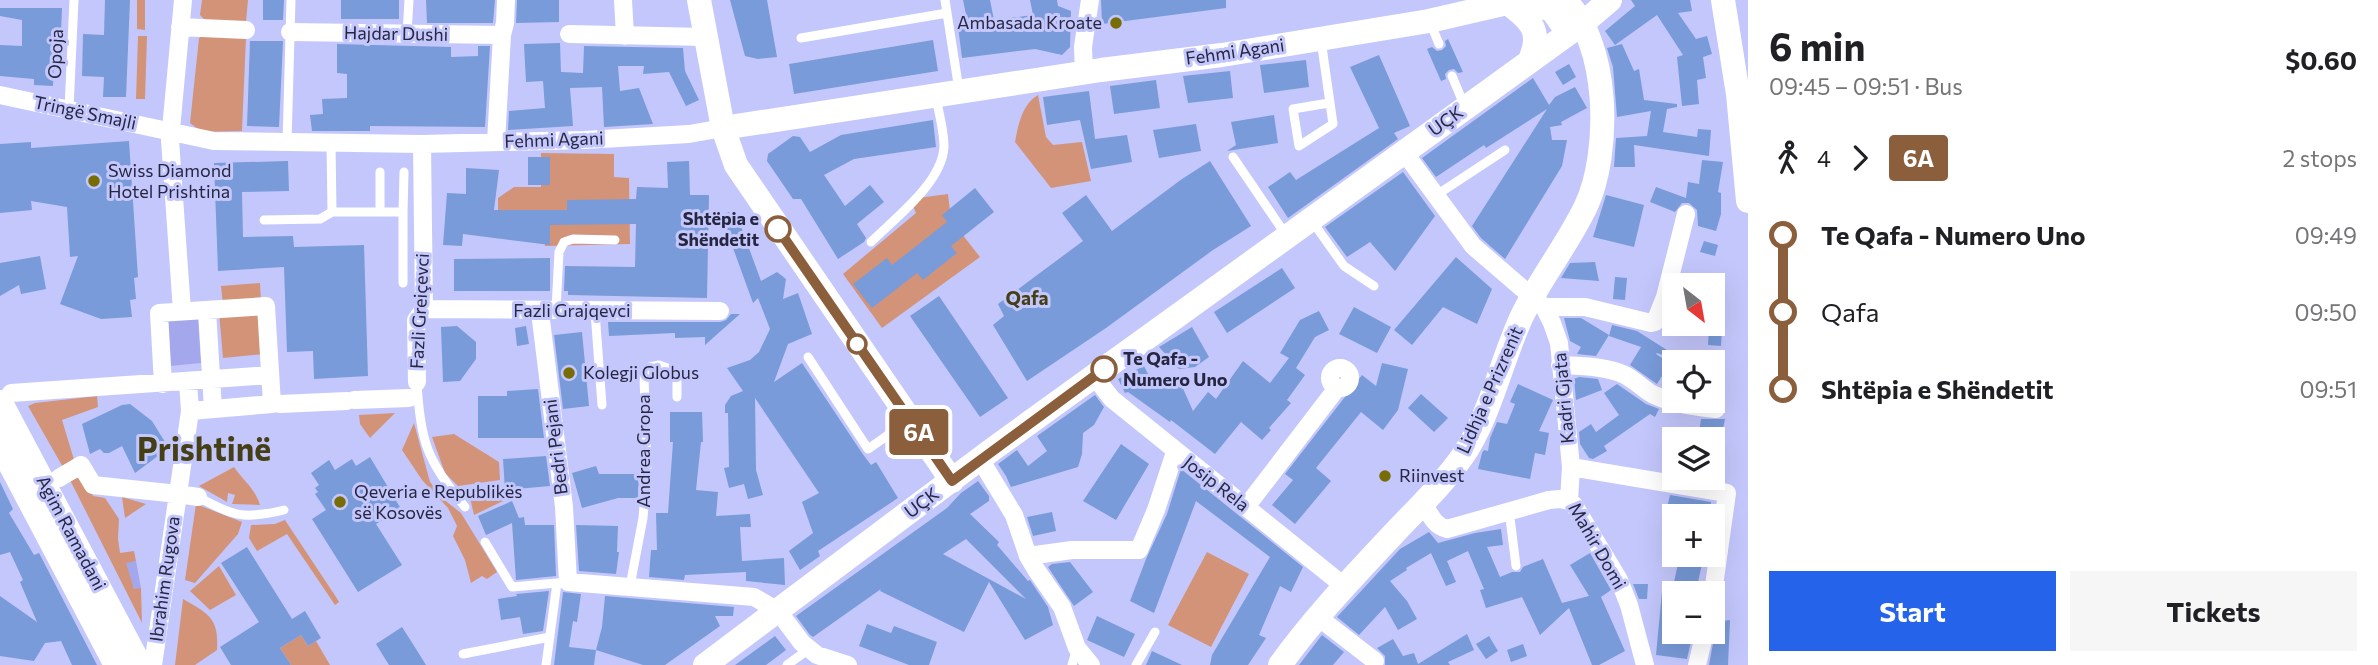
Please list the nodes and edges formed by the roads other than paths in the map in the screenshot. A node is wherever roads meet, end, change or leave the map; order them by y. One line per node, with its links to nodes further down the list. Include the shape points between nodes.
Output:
1 (74, 0): 36 (lane, Opoja)
2 (183, 0): 17 (street)
3 (291, 0): 20 (lane)
4 (409, 0): 21 (lane)
5 (506, 0): 23 (street)
6 (624, 0): 24 (street)
7 (699, 0): 25 (main road)
8 (945, 0): 15 (lane)
9 (1090, 0): 30 (street)
10 (1564, 0): 18 (main road)
11 (1610, 0): 18 (main road, UÇK)
12 (1723, 0): 49 (main road)
13 (1515, 2): 14 (main road, Fehmi Agani); 18 (main road, Fehmi Agani, via 1552,10); 29 (main road, via 1535,32)
14 (1471, 6): 16 (main road, Fehmi Agani)
15 (947, 13): 26 (lane); 32 (lane)
16 (1429, 21): 27 (main road, Fehmi Agani); 28 (lane)
17 (180, 27): 19 (street); 38 (street)
18 (1575, 28): 29 (main road, UÇK); 61 (main road, Lidhja e Prizrenit, via 1598,65 1600,158 1597,179)
19 (246, 30)
20 (290, 32): 21 (street, Hajdar Dushi); 40 (lane)
21 (407, 34): 23 (street, Hajdar Dushi)
22 (569, 34): 24 (street)
23 (502, 35): 39 (street)
24 (625, 36): 25 (street)
25 (705, 37): 37 (main road)
26 (801, 38)
27 (1321, 39): 30 (main road, Fehmi Agani); 34 (lane)
28 (1439, 44)
29 (1530, 60): 35 (main road, UÇK)
30 (1084, 73): 32 (main road, Fehmi Agani)
31 (1452, 76): 35 (lane)
32 (948, 94): 37 (main road, Fehmi Agani); 58 (lane, via 941,163 930,182)
33 (0, 95): 36 (street, Tringë Smajli)
34 (1329, 103): 34 (lane, via 1333,124 1299,146 1293,109)
35 (1465, 107): 44 (main road, UÇK)
36 (69, 109): 38 (street, Tringë Smajli)
37 (723, 128): 39 (street, Fehmi Agani, via 650,137); 90 (main road, via 736,166 754,194)
38 (171, 131): 40 (street, Fehmi Agani, via 214,141); 64 (street)
39 (496, 142): 42 (street, Fehmi Agani)
40 (287, 143): 41 (street, Fehmi Agani)
41 (331, 144): 42 (street, Fehmi Agani); 50 (lane)
42 (422, 144): 62 (street, Fazli Greiçevci)
43 (1506, 150): 48 (lane)
44 (1404, 152): 48 (street); 55 (main road, UÇK)
45 (1233, 157): 56 (lane)
46 (380, 172): 51 (lane)
47 (404, 172): 52 (lane)
48 (1435, 196): 61 (street, via 1473,246)
49 (1748, 201)
50 (332, 212): 51 (lane); 54 (lane, via 320,219)
51 (380, 212): 52 (lane)
52 (403, 212): 59 (lane)
53 (1686, 214): 61 (street, via 1655,322)
54 (264, 220)
55 (1311, 220): 56 (main road, UÇK); 60 (lane, via 1344,266)
56 (1287, 237): 71 (main road, UÇK)
57 (615, 240): 65 (lane, via 564,242)
58 (871, 242)
59 (403, 283)
60 (1374, 286)
61 (1538, 302): 69 (street, Kadri Gjata, via 1559,343); 94 (main road, Lidhja e Prizrenit, via 1500,367 1462,456)
62 (424, 309): 65 (street, Fazli Grajqevci); 76 (street, Fazli Greiçevci, via 416,320)
63 (207, 310): 64 (street); 70 (street, via 266,306); 72 (street)
64 (182, 311): 74 (street, via 159,313)
65 (548, 312): 66 (street, Fazli Grajqevci); 103 (street, Bedri Pejani, via 564,508)
66 (596, 312): 67 (street, Fazli Grajqevci); 81 (lane)
67 (720, 312)
68 (808, 357): 84 (lane, via 869,449)
69 (1560, 365): 79 (street, via 1623,374); 88 (street, Kadri Gjata)
70 (270, 375): 72 (street); 82 (street, via 272,404)
71 (1094, 376): 86 (street, Josip Rela, via 1112,399); 87 (main road, UÇK)
72 (211, 380): 73 (street); 82 (street)
73 (188, 382): 74 (street); 83 (street)
74 (163, 384): 78 (street)
75 (1337, 388): 96 (street)
76 (413, 390): 80 (street); 95 (lane, Fazli Greiçevci, via 430,458)
77 (677, 397): 104 (lane, Andrea Gropa, via 673,370 659,365 650,368 644,376 645,499)
78 (5, 398): 108 (main road, Agim Ramadani)
79 (1662, 398)
80 (280, 404)
81 (601, 405)
82 (213, 409): 83 (street)
83 (190, 411): 91 (street)
84 (891, 433)
85 (0, 443): 108 (main road, Agim Ramadani)
86 (1175, 452): 96 (street, Josip Rela); 100 (street, via 1139,550 1072,550)
87 (980, 460): 90 (main road, UÇK); 100 (street, via 1014,515)
88 (1571, 467): 93 (street, Mahir Domi); 102 (street, via 1727,493)
89 (59, 478): 91 (street, Ibrahim Rugova, via 81,465 93,485)
90 (952, 481): 106 (main road, UÇK)
91 (178, 494): 92 (street, Ibrahim Rugova); 118 (street, Ibrahim Rugova)
92 (198, 497): 97 (lane, via 246,517)
93 (1569, 501): 98 (street, via 1549,500); 126 (street, Mahir Domi, via 1619,580)
94 (1423, 503): 98 (street, via 1434,522 1447,529); 105 (main road, Lidhja e Prizrenit)
95 (465, 507)
96 (1246, 507): 105 (street, Josip Rela)
97 (284, 510)
98 (1509, 510): 101 (lane)
99 (485, 542): 103 (lane, via 512,587)
100 (1028, 556): 114 (street, via 1062,607)
101 (1516, 566)
102 (1715, 581)
103 (563, 583): 104 (street); 110 (lane)
104 (630, 586): 106 (street, via 754,597)
105 (1344, 586): 107 (main road, Lidhja e Prizrenit)
106 (778, 611): 112 (street); 120 (main road, UÇK)
107 (1318, 617): 115 (street); 125 (main road, Lidhja e Prizrenit)
108 (111, 632): 116 (main road, Agim Ramadani); 117 (main road, Agim Ramadani)
109 (1155, 632): 124 (lane)
110 (550, 637): 113 (lane); 119 (lane)
111 (1702, 644): 127 (street)
112 (809, 649): 121 (lane); 122 (street)
113 (463, 654)
114 (1074, 657): 123 (street)
115 (1376, 661)
116 (117, 665)
117 (139, 665)
118 (153, 665)
119 (546, 665)
120 (707, 665)
121 (786, 665)
122 (848, 665)
123 (1091, 665)
124 (1136, 665)
125 (1280, 665)
126 (1644, 665)
127 (1697, 665)

